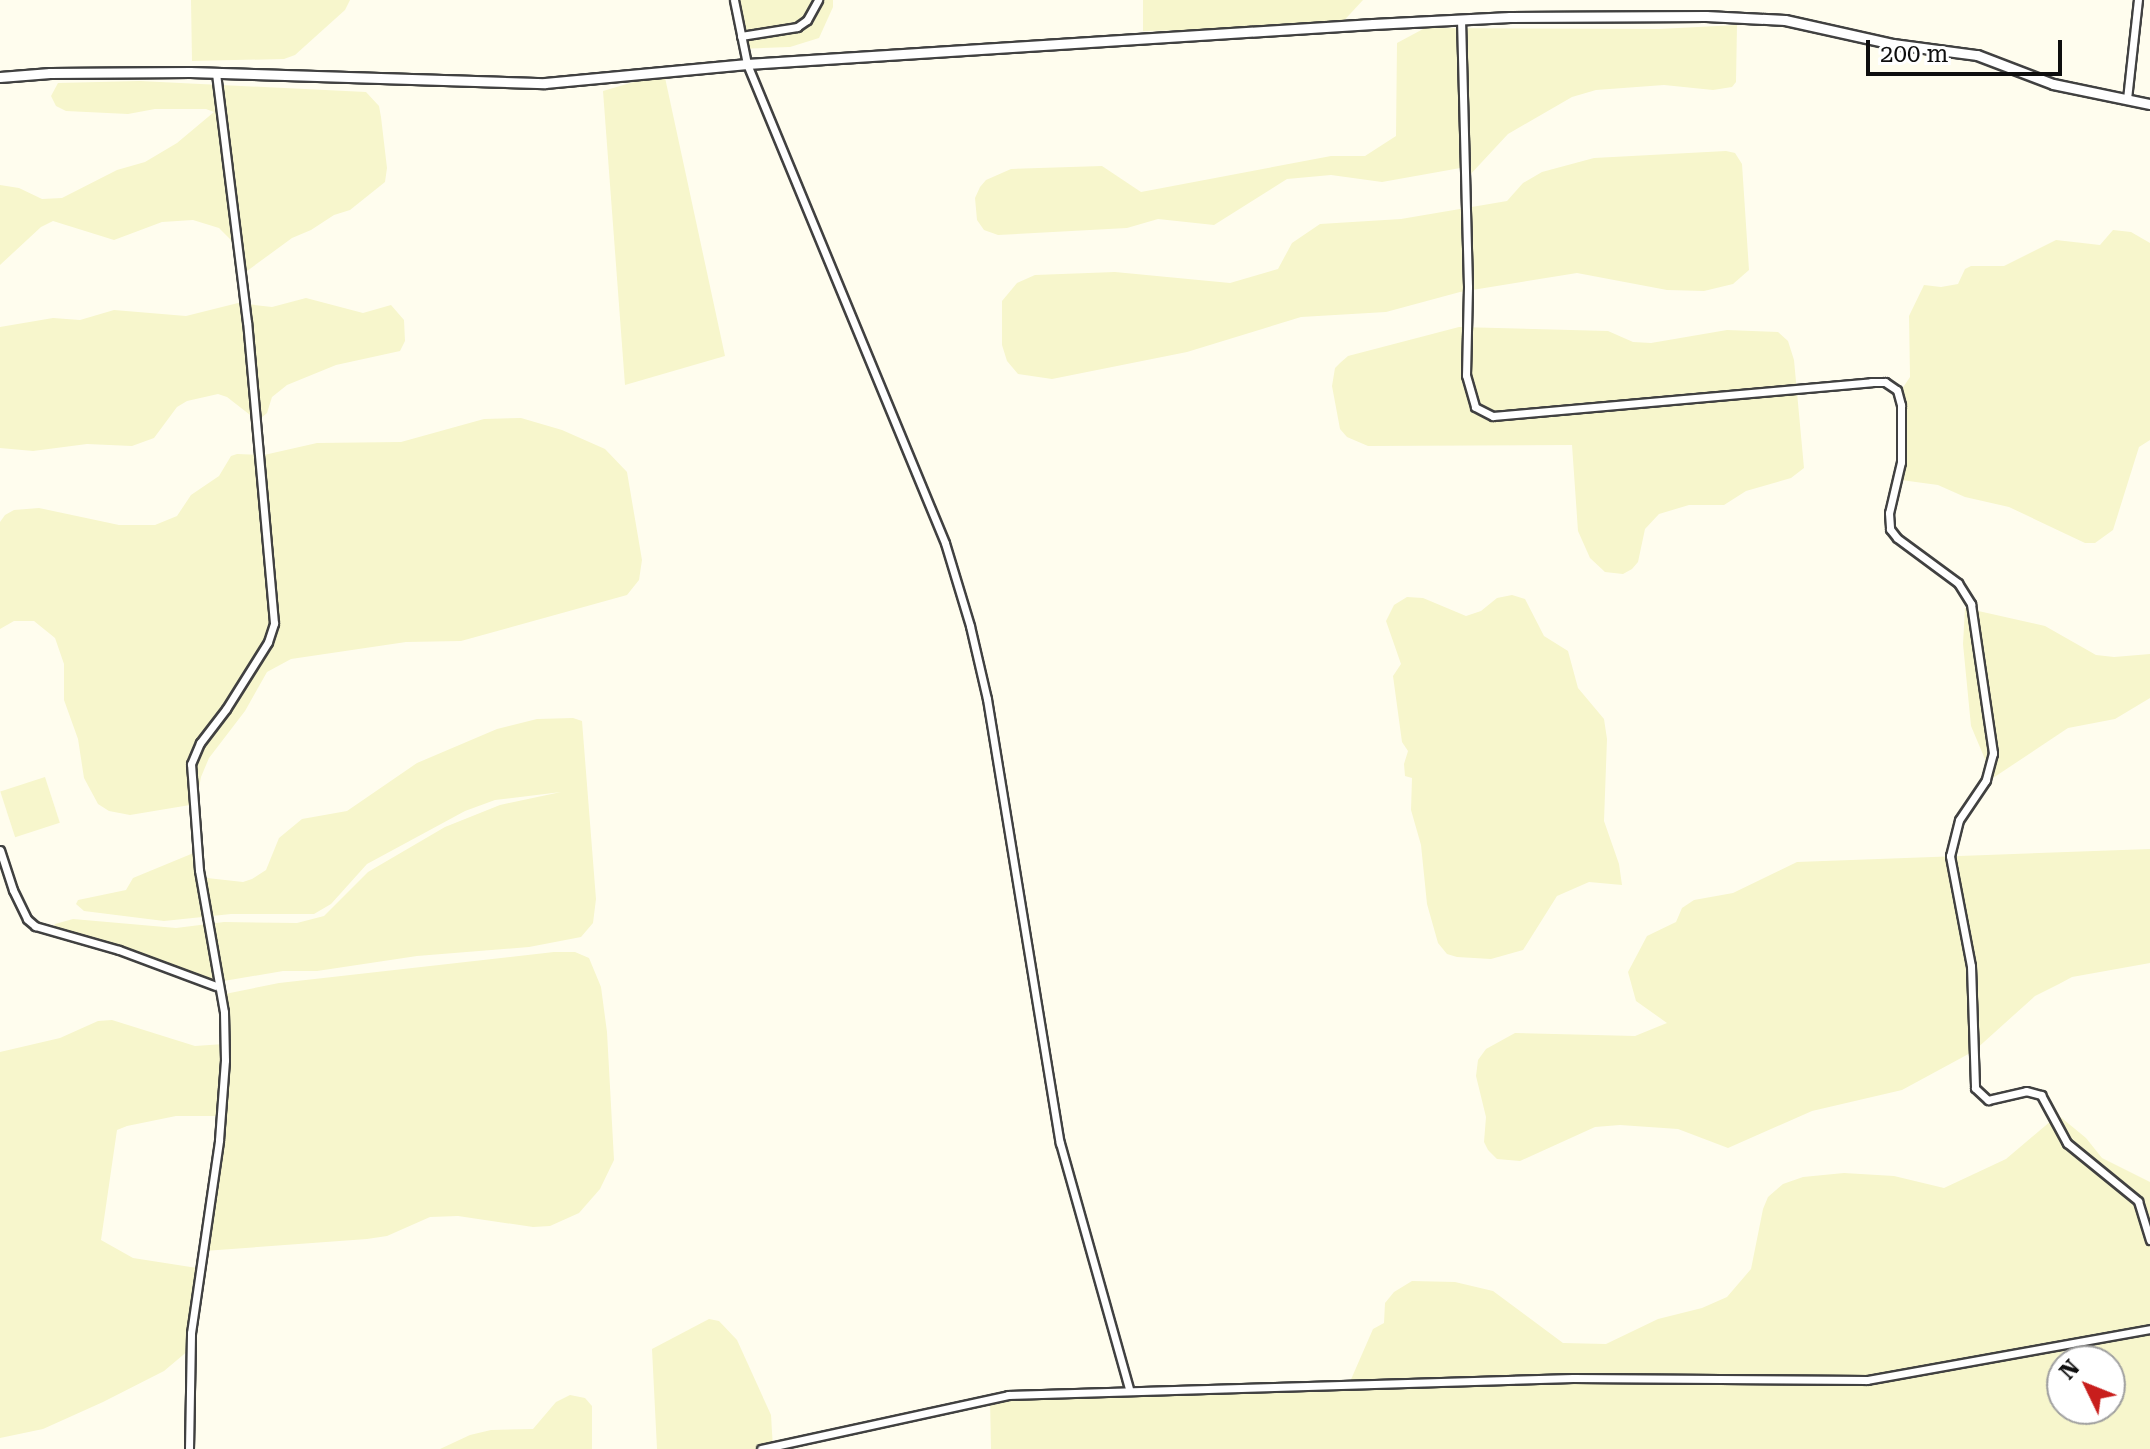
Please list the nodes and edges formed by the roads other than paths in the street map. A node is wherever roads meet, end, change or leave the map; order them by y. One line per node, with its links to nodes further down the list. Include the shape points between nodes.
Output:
1 (734, 0): 5 (street)
2 (818, 0): 5 (street, via 797,27)
3 (2138, 0): 9 (street)
4 (1461, 19): 6 (street); 9 (street, via 1785,20 1893,44 1977,55 2053,84); 13 (street, via 1466,375 1475,407 1493,416 1871,382 1885,382 1897,390 1901,462 1890,529 1958,583 1971,604 1993,753 1986,780 1959,820 1950,856 1972,979 1975,1088 1988,1100 2026,1091 2041,1095 2074,1150 2138,1201)
5 (741, 36): 6 (street)
6 (747, 64): 7 (street, via 545,83); 15 (street, via 945,543 970,626 987,699 1060,1143)
7 (216, 74): 8 (street, via 113,71); 12 (street, via 274,599 268,642 191,764)
8 (0, 77)
9 (2127, 99): 10 (street)
10 (2150, 104)
11 (0, 850): 12 (street, via 13,890 35,926)
12 (216, 986): 16 (street, via 224,1012 225,1060 219,1140 192,1322)
13 (2150, 1240)
14 (2150, 1329): 15 (street, via 1867,1380 1573,1378)
15 (1129, 1389): 17 (street, via 985,1398)
16 (189, 1449)
17 (761, 1449)

